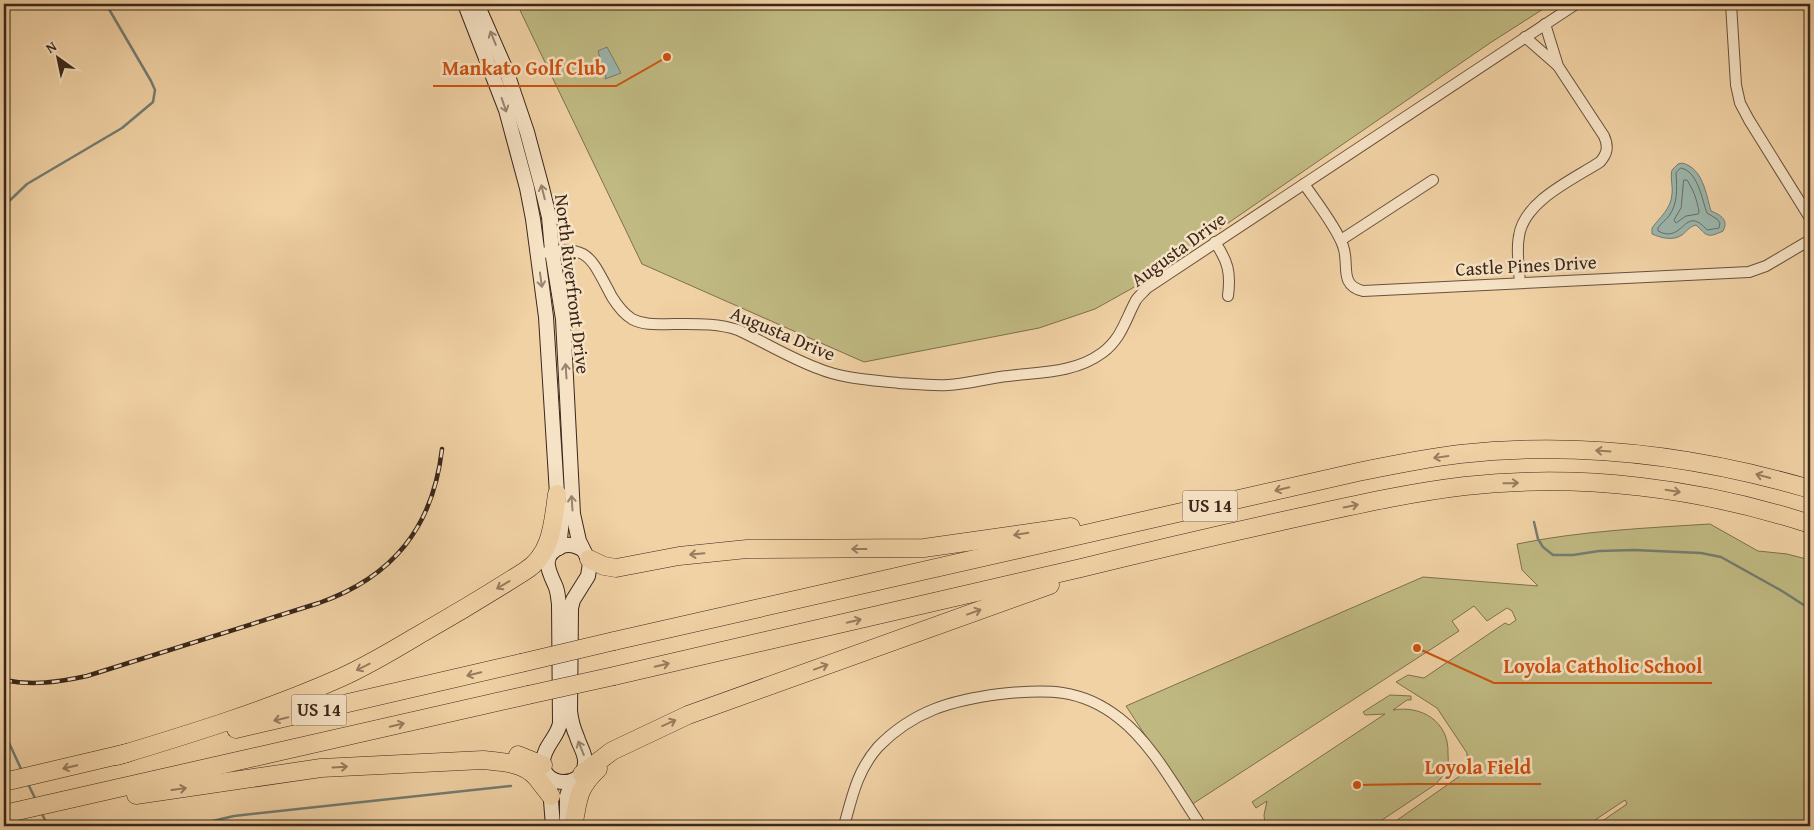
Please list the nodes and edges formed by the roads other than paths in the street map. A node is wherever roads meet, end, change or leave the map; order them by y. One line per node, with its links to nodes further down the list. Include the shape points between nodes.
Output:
1 (465, 4): 15 (main road, North Riverfront Drive, one-way to 15, via 506,110 527,188)
2 (477, 4): 14 (main road, North Riverfront Drive, one-way to 2, via 549,217 527,132 506,70)
3 (1576, 4): 5 (street, Augusta Drive)
4 (1730, 4): 10 (street, via 1740,103)
5 (1545, 24): 6 (street, Augusta Drive); 7 (street)
6 (1525, 37): 7 (street); 9 (street, Augusta Drive)
7 (1558, 66): 16 (street, via 1604,136 1608,149 1600,162 1543,199 1526,217 1518,246)
8 (1433, 180): 11 (street)
9 (1304, 184): 11 (street, Castle Pines Drive); 13 (street, Augusta Drive)
10 (1810, 218)
11 (1341, 240): 16 (street, Castle Pines Drive, via 1348,283 1357,290)
12 (1810, 240): 16 (street, Castle Pines Drive, via 1766,266 1749,272)
13 (1215, 242): 14 (street, Augusta Drive, via 1147,288 1135,300 1124,328 1104,352 1090,360 1049,372 1001,376 946,386 835,374 726,326 649,324 631,318 616,305 588,257 573,250); 17 (street, via 1228,265)
14 (552, 251): 15 (street); 24 (main road, North Riverfront Drive, one-way to 14, via 579,541 573,514 563,327)
15 (537, 254): 19 (main road, North Riverfront Drive, one-way to 19, via 546,317)
16 (1520, 283)
17 (1228, 296)
18 (1810, 489): 20 (highway, US 14, one-way to 20, via 1700,462 1549,449 1460,454 1409,462)
19 (557, 494): 23 (highway)
20 (1190, 510): 24 (highway, one-way to 24, via 924,548 747,550 679,556 616,568 604,566); 28 (highway, US 14, one-way to 28, bridge)
21 (1810, 524): 22 (highway, US 14, one-way to 21, via 1419,493 1466,486 1561,482 1649,487 1697,495)
22 (1235, 532): 27 (highway, one-way to 22, via 688,715 1009,599); 34 (highway, US 14, one-way to 22, bridge)
23 (550, 553): 24 (main road, via 572,545); 25 (main road, via 548,569); 28 (highway, one-way to 28, via 459,612 342,677 222,724)
24 (586, 554): 25 (main road, via 590,570 588,576 573,600)
25 (565, 606): 26 (main road, via 569,699)
26 (566, 723): 30 (main road, via 545,752); 31 (main road, one-way to 26, via 585,762 584,755)
27 (639, 738): 31 (highway, via 612,751); 38 (highway, via 587,781 577,798)
28 (117, 756): 32 (highway, US 14, one-way to 32)
29 (483, 760): 30 (highway, via 514,755 530,759); 33 (highway, via 524,768 536,777); 34 (highway, one-way to 29, via 132,795 321,768)
30 (546, 771): 31 (main road, via 561,783); 33 (main road)
31 (577, 778): 37 (main road, via 567,796)
32 (9, 781)
33 (550, 796): 36 (main road)
34 (78, 797): 35 (highway, US 14)
35 (11, 813)
36 (552, 826)
37 (566, 826)
38 (573, 826)
39 (844, 826): 40 (street, via 856,780 866,763 892,734 934,708 949,703 1036,690 1080,697 1119,718 1151,751)
40 (1201, 826)

